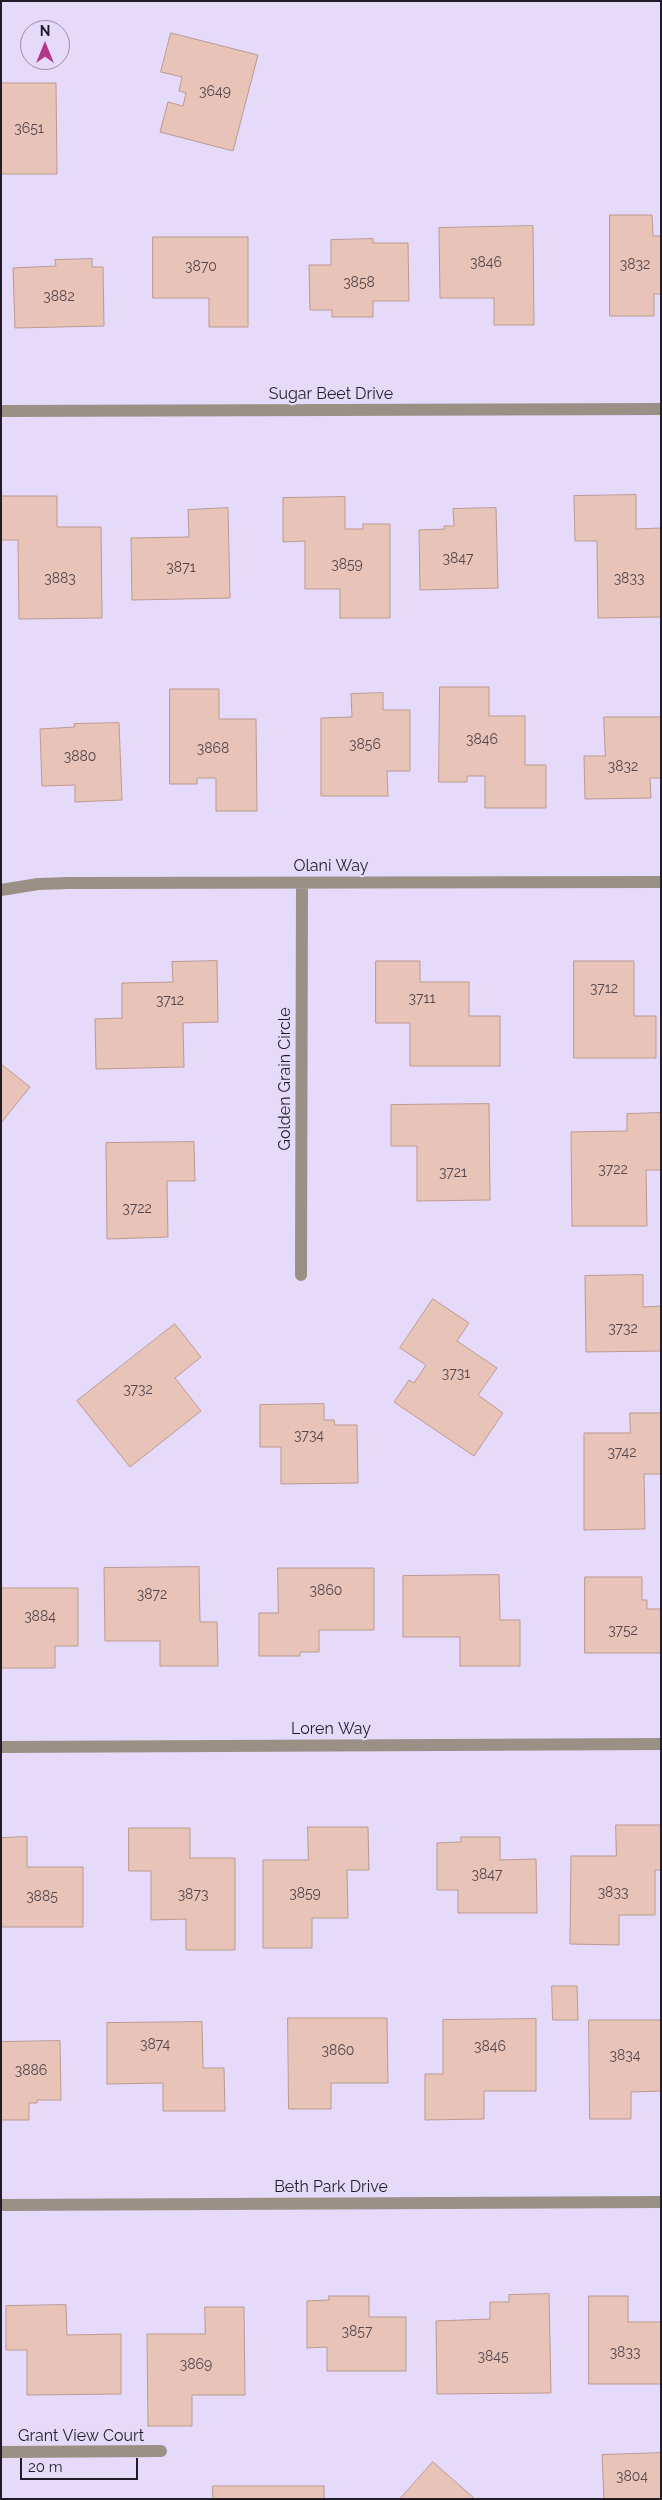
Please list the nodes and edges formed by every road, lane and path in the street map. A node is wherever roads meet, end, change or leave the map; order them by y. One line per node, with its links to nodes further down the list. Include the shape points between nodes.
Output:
1 (661, 409): 2 (street, Sugar Beet Drive)
2 (1, 411)
3 (661, 882): 4 (street, Olani Way)
4 (302, 883): 5 (street, Olani Way, via 69,883); 6 (street, Golden Grain Circle)
5 (1, 890)
6 (301, 1276)
7 (661, 1744): 8 (street, Loren Way)
8 (1, 1747)
9 (661, 2202): 10 (street, Beth Park Drive)
10 (1, 2205)
11 (161, 2451): 12 (street, Grant View Court)
12 (1, 2452)

